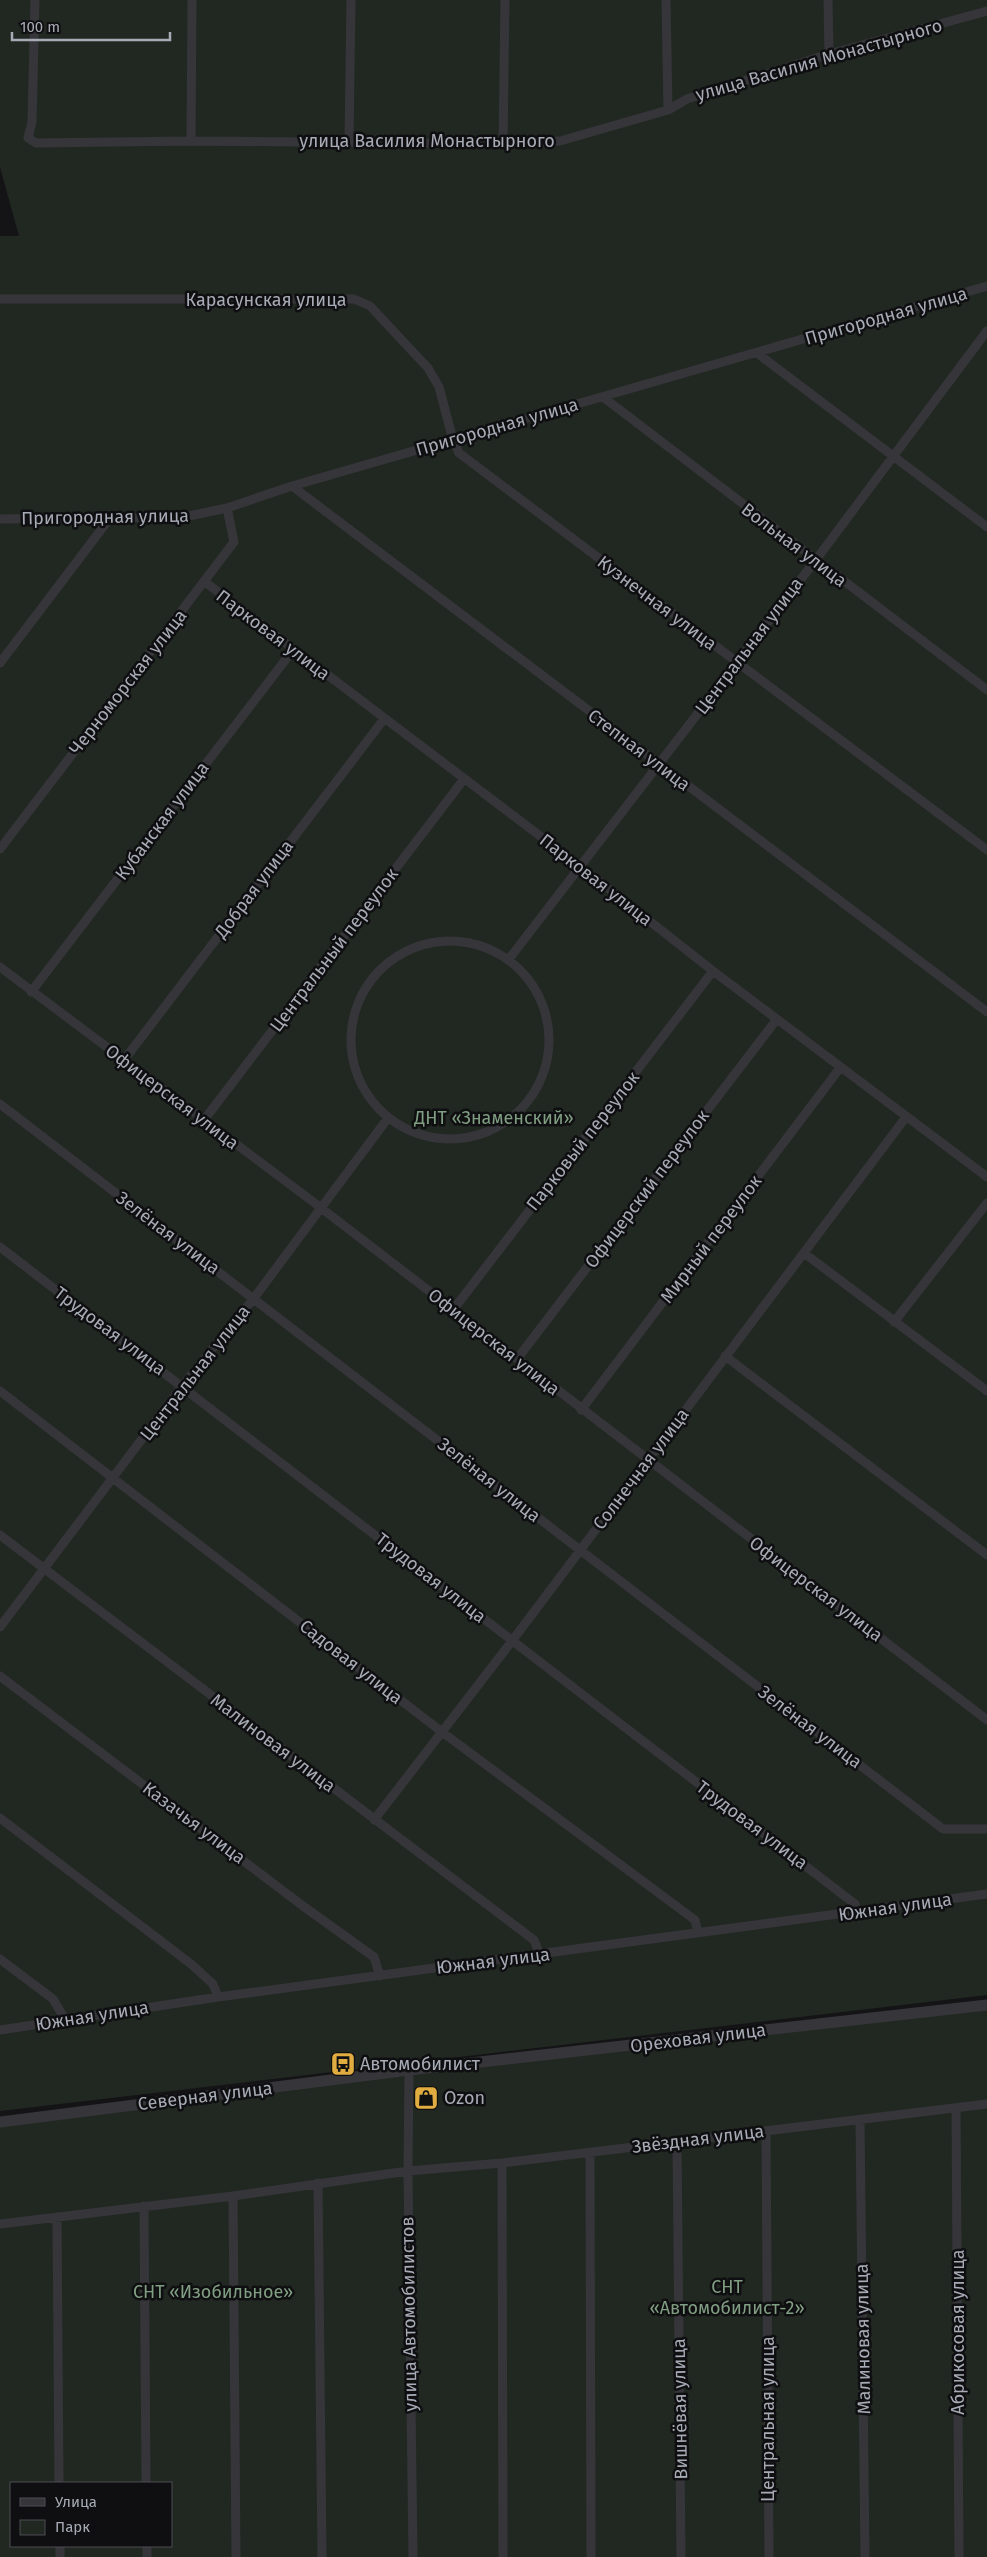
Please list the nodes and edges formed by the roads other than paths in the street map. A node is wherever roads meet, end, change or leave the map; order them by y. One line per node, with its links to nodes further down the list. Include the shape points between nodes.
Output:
1 (34, 0): 10 (street, улица Василия Монастырного, via 32,122 28,138 36,143)
2 (192, 0): 10 (street)
3 (351, 0): 11 (street)
4 (505, 0): 12 (street)
5 (666, 0): 9 (street)
6 (828, 0): 8 (street)
7 (987, 12): 8 (street, улица Василия Монастырного)
8 (829, 54): 9 (street, улица Василия Монастырного, via 687,99)
9 (668, 110): 12 (street, улица Василия Монастырного, via 560,141)
10 (191, 141): 11 (street, улица Василия Монастырного)
11 (349, 141): 12 (street, улица Василия Монастырного)
12 (503, 144)
13 (987, 286): 16 (street, Пригородная улица)
14 (0, 299): 18 (street, Карасунская улица, via 354,299 370,306 428,368 439,387)
15 (987, 330): 19 (street, Центральная улица)
16 (757, 353): 17 (street, Пригородная улица); 19 (street)
17 (603, 397): 18 (street, Пригородная улица); 25 (street, Вольная улица)
18 (452, 440): 20 (street, Пригородная улица); 29 (street, Кузнечная улица, via 459,453)
19 (893, 458): 24 (street); 25 (street, Центральная улица)
20 (292, 486): 21 (street, Пригородная улица); 32 (street, Степная улица)
21 (227, 508): 23 (street, Пригородная улица, via 184,517); 26 (street, Черноморская улица, via 234,542)
22 (0, 518): 23 (street, Пригородная улица)
23 (110, 518): 28 (street)
24 (987, 527)
25 (815, 561): 29 (street, Центральная улица); 30 (street, Вольная улица)
26 (205, 582): 27 (street, Парковая улица); 34 (street, Черноморская улица)
27 (293, 650): 31 (street, Парковая улица); 40 (street, Кубанская улица)
28 (0, 663)
29 (736, 663): 32 (street, Центральная улица); 35 (street, Кузнечная улица)
30 (987, 690)
31 (384, 719): 33 (street, Парковая улица); 43 (street, Добрая улица)
32 (659, 765): 36 (street, Центральная улица); 41 (street, Степная улица)
33 (464, 779): 36 (street, Парковая улица); 48 (street, Центральный переулок)
34 (0, 849)
35 (987, 850)
36 (581, 866): 37 (street, Центральная улица); 39 (street, Парковая улица)
37 (509, 959): 47 (street, via 470,942 438,941 407,950 381,969 362,994 352,1024 352,1056 362,1086); 47 (street, via 535,987 547,1015 550,1044 544,1074 530,1100 509,1120 492,1130 454,1139 425,1136)
38 (0, 967): 40 (street, Офицерская улица)
39 (713, 971): 42 (street, Парковая улица); 55 (street, Парковый переулок)
40 (31, 992): 43 (street, Офицерская улица)
41 (987, 1012)
42 (777, 1019): 44 (street, Парковая улица); 58 (street, Офицерский переулок)
43 (124, 1060): 48 (street, Офицерская улица)
44 (840, 1068): 46 (street, Парковая улица); 62 (street, Мирный переулок)
45 (0, 1104): 54 (street, Зелёная улица)
46 (906, 1117): 49 (street, Парковая улица); 53 (street, Солнечная улица)
47 (388, 1118): 51 (street, Центральная улица)
48 (204, 1120): 51 (street, Офицерская улица)
49 (987, 1177)
50 (987, 1204): 56 (street)
51 (320, 1208): 54 (street, Центральная улица); 55 (street, Офицерская улица)
52 (0, 1247): 59 (street, Трудовая улица)
53 (804, 1253): 56 (street); 57 (street, Солнечная улица)
54 (254, 1298): 59 (street, Центральная улица); 66 (street, Зелёная улица)
55 (452, 1310): 58 (street, Офицерская улица)
56 (894, 1322): 61 (street)
57 (725, 1356): 63 (street, Солнечная улица); 67 (street)
58 (517, 1359): 62 (street, Офицерская улица)
59 (182, 1386): 64 (street, Центральная улица); 70 (street, Трудовая улица)
60 (0, 1391): 64 (street, Садовая улица)
61 (987, 1391)
62 (582, 1410): 63 (street, Офицерская улица)
63 (647, 1460): 66 (street, Солнечная улица); 72 (street, Офицерская улица)
64 (114, 1478): 68 (street, Центральная улица); 73 (street, Садовая улица)
65 (0, 1534): 68 (street, Малиновая улица)
66 (580, 1551): 70 (street, Солнечная улица); 76 (street, Зелёная улица, via 943,1829)
67 (987, 1555)
68 (44, 1568): 69 (street, Центральная улица); 75 (street, Малиновая улица)
69 (0, 1627)
70 (512, 1641): 73 (street, Солнечная улица); 78 (street, Трудовая улица, via 855,1904)
71 (0, 1676): 82 (street, Казачья улица, via 374,1957)
72 (987, 1720)
73 (442, 1732): 75 (street, Солнечная улица); 79 (street, Садовая улица, via 695,1920)
74 (0, 1818): 83 (street, via 191,1964 213,1984)
75 (374, 1820): 80 (street, Малиновая улица, via 534,1940)
76 (987, 1829)
77 (987, 1894): 78 (street, Южная улица)
78 (857, 1912): 79 (street, Южная улица)
79 (698, 1934): 80 (street, Южная улица)
80 (540, 1955): 82 (street, Южная улица)
81 (0, 1959): 85 (street, via 54,1999)
82 (380, 1976): 83 (street, Южная улица)
83 (218, 1996): 85 (street, Южная улица)
84 (987, 2005): 87 (street, Ореховая улица)
85 (66, 2021): 86 (street, Южная улица)
86 (0, 2030)
87 (409, 2070): 91 (street, Северная улица); 96 (street, улица Автомобилистов)
88 (987, 2104): 89 (street, Звёздная улица)
89 (956, 2108): 90 (street, Звёздная улица); 112 (street, Абрикосовая улица)
90 (860, 2121): 92 (street, Звёздная улица); 111 (street, Малиновая улица)
91 (0, 2122)
92 (766, 2131): 93 (street, Звёздная улица); 110 (street, Центральная улица)
93 (677, 2142): 94 (street, Звёздная улица); 109 (street, Вишнёвая улица)
94 (590, 2152): 95 (street, Звёздная улица); 108 (street)
95 (502, 2163): 96 (street, Звёздная улица); 107 (street)
96 (408, 2171): 97 (street, Звёздная улица); 106 (street, улица Автомобилистов)
97 (318, 2184): 98 (street, Звёздная улица); 105 (street)
98 (233, 2196): 99 (street, Звёздная улица); 104 (street)
99 (144, 2206): 100 (street, Звёздная улица); 103 (street)
100 (58, 2217): 101 (street, Звёздная улица); 102 (street)
101 (0, 2224)
102 (59, 2482)
103 (146, 2482)
104 (236, 2557)
105 (322, 2557)
106 (412, 2557)
107 (503, 2557)
108 (591, 2557)
109 (681, 2557)
110 (768, 2557)
111 (865, 2557)
112 (959, 2557)

